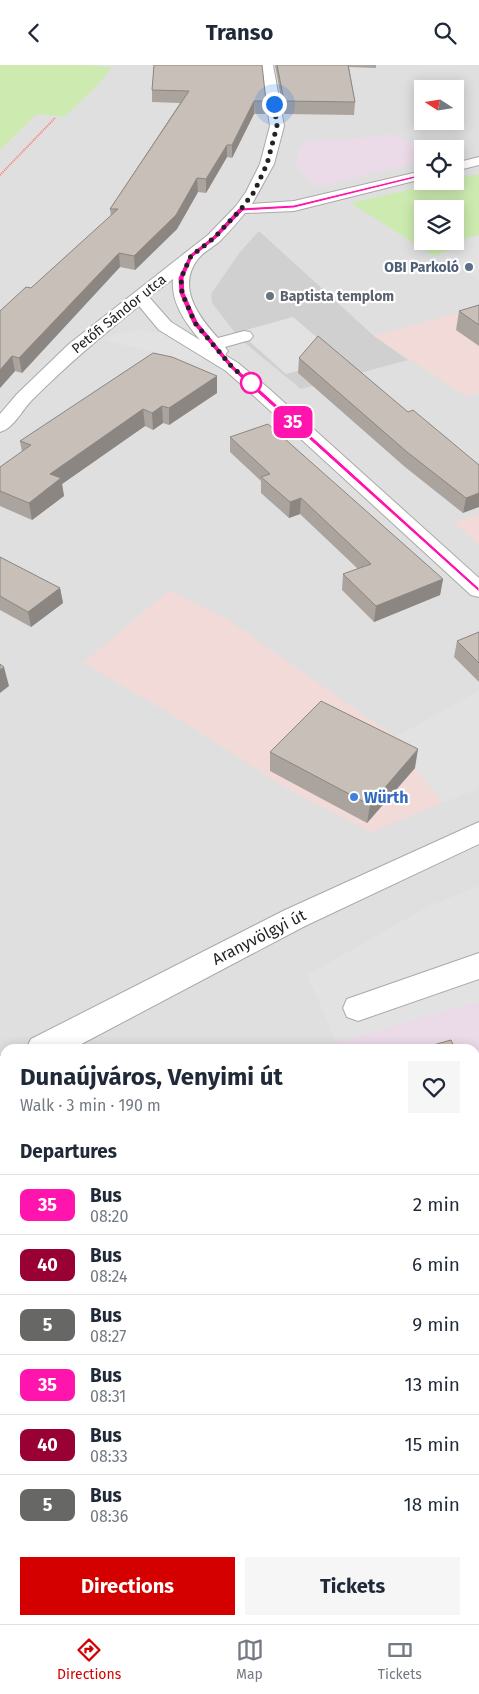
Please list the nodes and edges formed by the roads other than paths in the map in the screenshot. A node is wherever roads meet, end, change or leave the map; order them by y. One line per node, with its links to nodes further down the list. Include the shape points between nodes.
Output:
1 (267, 65): 5 (street, Petőfi Sándor utca, via 277,126 267,164 254,192)
2 (479, 161): 3 (street)
3 (464, 165)
4 (414, 177): 5 (street, via 294,206)
5 (241, 209): 6 (street, Petőfi Sándor utca, via 214,238)
6 (191, 256): 7 (street, Petőfi Sándor utca); 9 (street, via 181,278 182,293 195,323)
7 (140, 297): 10 (street, via 165,325); 11 (street, Petőfi Sándor utca, via 75,348)
8 (244, 336): 9 (street)
9 (214, 345): 10 (street)
10 (232, 367): 12 (street)
11 (0, 426)
12 (479, 590)
13 (479, 832): 16 (street, Aranyvölgyi út, via 295,919)
14 (479, 966): 15 (street)
15 (358, 1008)
16 (52, 1044)

